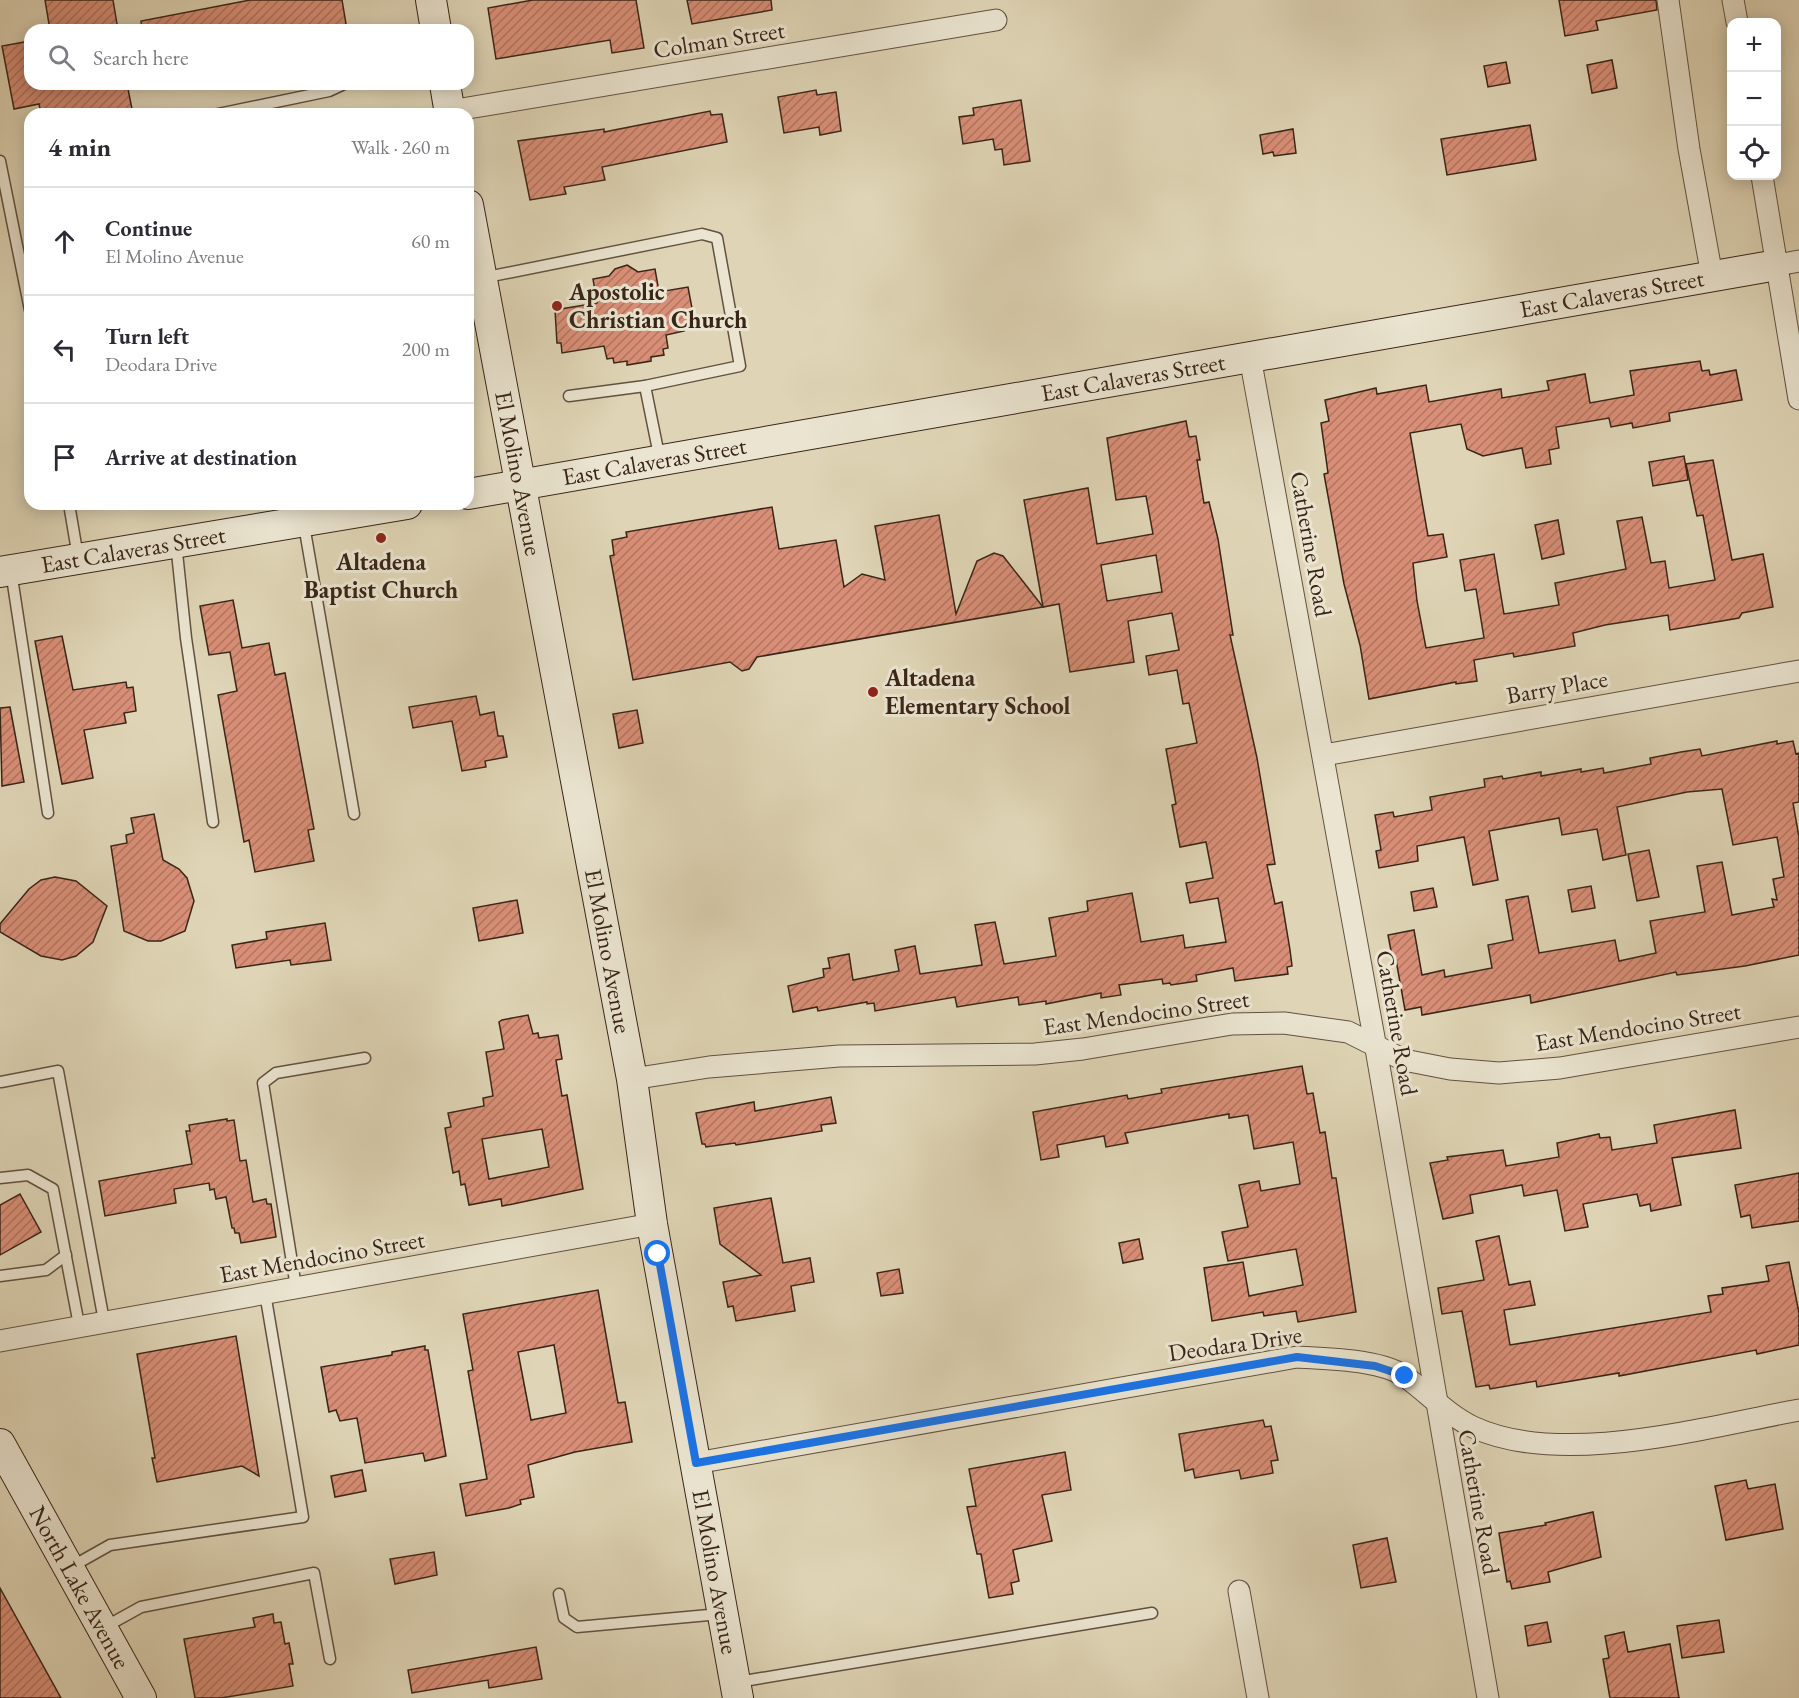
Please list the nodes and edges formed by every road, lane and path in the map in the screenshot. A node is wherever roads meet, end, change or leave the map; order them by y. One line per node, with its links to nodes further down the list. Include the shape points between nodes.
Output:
1 (431, 0): 6 (street)
2 (1668, 0): 14 (street)
3 (1733, 0): 4 (street)
4 (1736, 18)
5 (996, 20): 8 (street, Colman Street)
6 (435, 24)
7 (331, 90): 9 (lane)
8 (448, 103)
9 (247, 108)
10 (0, 161): 16 (lane)
11 (1763, 180): 13 (street)
12 (474, 236): 15 (street, El Molino Avenue)
13 (1788, 263): 14 (street, East Calaveras Street); 20 (street)
14 (1712, 276): 17 (street, East Calaveras Street)
15 (482, 278): 18 (lane, via 702,234 717,238 740,366); 22 (street, El Molino Avenue)
16 (24, 280)
17 (1250, 357): 21 (street, East Calaveras Street); 31 (street, Catherine Road)
18 (645, 386): 19 (lane); 21 (lane)
19 (569, 396)
20 (1799, 399)
21 (660, 460): 22 (street, East Calaveras Street)
22 (522, 485): 23 (street, East Calaveras Street); 38 (street, El Molino Avenue)
23 (474, 493)
24 (70, 510): 28 (lane)
25 (370, 510): 26 (street, East Calaveras Street)
26 (303, 521): 27 (street, East Calaveras Street); 33 (lane)
27 (176, 543): 28 (street, East Calaveras Street); 34 (lane)
28 (78, 559): 29 (street, East Calaveras Street)
29 (5, 571): 32 (lane)
30 (1799, 671): 31 (street, Barry Place)
31 (1324, 754): 36 (street, Catherine Road)
32 (48, 813)
33 (354, 814)
34 (213, 822)
35 (1799, 1027): 36 (street, East Mendocino Street, via 1560,1068 1499,1073 1404,1060)
36 (1375, 1043): 38 (street, East Mendocino Street, via 1348,1032 1284,1023 1232,1024 1054,1052 839,1056 710,1067); 49 (street, Catherine Road)
37 (365, 1058): 44 (lane, via 276,1073 263,1083)
38 (632, 1079): 41 (street, El Molino Avenue)
39 (1, 1082): 46 (lane, via 58,1071)
40 (0, 1178): 42 (lane, via 28,1174 53,1189)
41 (652, 1224): 44 (street, East Mendocino Street); 52 (street, El Molino Avenue)
42 (66, 1255): 43 (lane, via 46,1270); 47 (lane)
43 (0, 1276)
44 (296, 1287): 45 (street, East Mendocino Street)
45 (265, 1293): 46 (street, East Mendocino Street); 53 (lane, via 303,1517 110,1545)
46 (104, 1321): 47 (street, East Mendocino Street)
47 (79, 1325): 48 (street, East Mendocino Street)
48 (0, 1341)
49 (1436, 1403): 50 (street, Deodara Drive, via 1473,1427 1560,1446 1606,1444); 52 (street, Deodara Drive, via 1405,1376 1375,1366 1297,1357); 63 (street, Catherine Road)
50 (1799, 1410)
51 (0, 1444): 53 (street, North Lake Avenue)
52 (696, 1463): 57 (street, El Molino Avenue)
53 (69, 1568): 58 (street, North Lake Avenue)
54 (1239, 1592): 62 (street)
55 (559, 1594): 57 (lane, via 564,1617 577,1627)
56 (1152, 1613): 60 (lane)
57 (723, 1614): 60 (street, El Molino Avenue)
58 (103, 1628): 59 (lane, via 141,1607 314,1573); 61 (street, North Lake Avenue)
59 (330, 1659)
60 (736, 1690)
61 (141, 1698)
62 (1258, 1698)
63 (1488, 1698)

